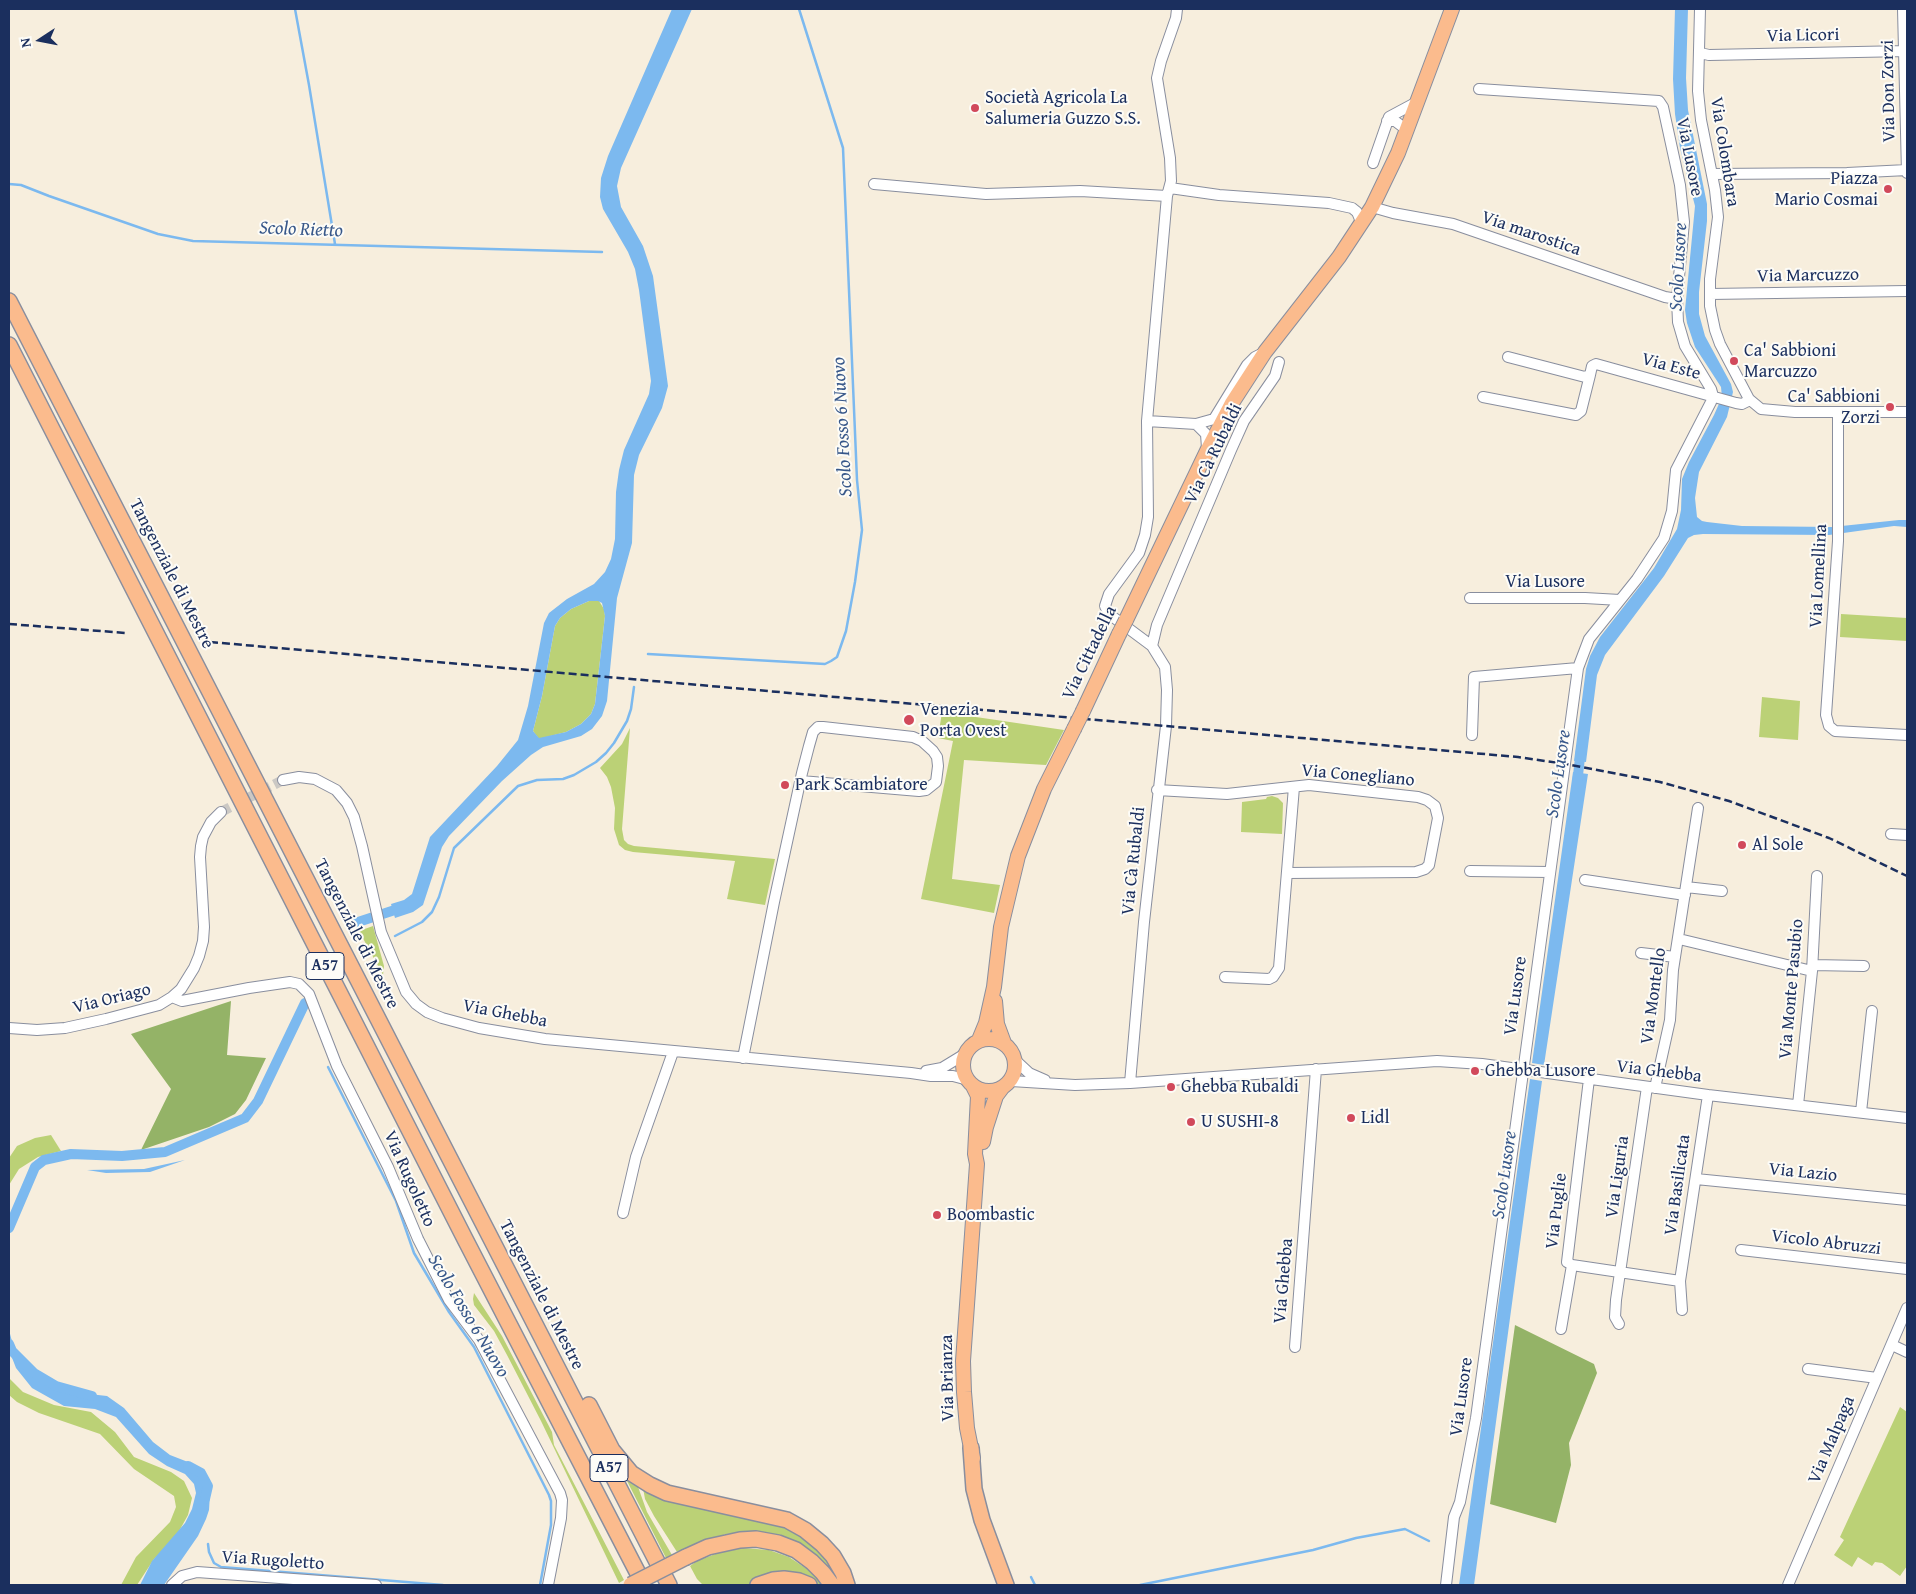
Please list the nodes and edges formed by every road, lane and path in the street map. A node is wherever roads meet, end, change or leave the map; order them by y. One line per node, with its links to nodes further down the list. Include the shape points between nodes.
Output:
1 (1177, 9): 15 (street, Via Cà Rubaldi, via 1157,78 1170,158)
2 (1452, 9): 8 (main road, Via Cittadella)
3 (1700, 9): 6 (street, Via Colombara)
4 (1903, 9): 5 (street, Via Don Zorzi)
5 (1906, 51): 6 (street, Via Licori); 12 (street, Via Don Zorzi)
6 (1700, 53): 13 (street, Via Colombara, via 1698,91)
7 (1480, 90): 20 (street, Via Lusore, via 1659,101 1680,185 1684,222)
8 (1418, 102): 9 (street, via 1392,115); 10 (main road, Via Cittadella)
9 (1387, 121): 10 (street, via 1395,121); 11 (street)
10 (1407, 130): 16 (main road, Via Cittadella)
11 (1373, 163)
12 (1907, 171): 13 (street)
13 (1712, 174): 19 (street, Via Colombara, via 1718,217)
14 (874, 184): 15 (street, via 986,194)
15 (1169, 192): 17 (street, via 1329,202 1357,212); 32 (street, Via Cà Rubaldi)
16 (1372, 207): 17 (main road, Via Cittadella); 20 (street, Via marostica, via 1453,224)
17 (1362, 224): 23 (main road, Via Cittadella)
18 (1907, 291): 19 (street, Via Marcuzzo)
19 (1710, 294): 29 (street, Via Colombara, via 1711,318 1717,337)
20 (1677, 299): 28 (street, Via Lusore, via 1683,340)
21 (9, 301): 100 (highway, Tangenziale di Mestre / A57)
22 (9, 345): 109 (highway, A57)
23 (1265, 352): 33 (street, Via Cà Rubaldi, via 1247,365 1215,418); 34 (main road, Via Cittadella, via 1232,403)
24 (1508, 356): 26 (street, via 1584,377)
25 (1278, 362): 37 (street, Via Cà Rubaldi, via 1275,376 1244,421 1230,450 1157,625)
26 (1590, 375): 27 (street, via 1581,411 1576,415); 28 (street, Via Este, via 1592,366 1596,364)
27 (1483, 397)
28 (1715, 397): 29 (street, Via Este, via 1742,404); 36 (street, Via Lusore, via 1676,470 1672,511 1664,538)
29 (1750, 400): 30 (street, via 1757,407 1768,410)
30 (1838, 412): 31 (street); 40 (street, Via Lomellina, via 1839,519 1826,715 1835,731)
31 (1907, 412)
32 (1147, 421): 33 (street, Via Cà Rubaldi); 37 (street, Via Cà Rubaldi, via 1148,517 1145,535 1140,553 1109,594 1105,606 1108,614)
33 (1196, 424): 34 (street, Via Cà Rubaldi, via 1206,434)
34 (1207, 451): 62 (main road, Via Cittadella, bridge, via 1044,789 1018,856 1003,918)
35 (1470, 598): 36 (street, Via Lusore)
36 (1620, 600): 38 (street, Via Lusore, via 1589,639)
37 (1152, 646): 44 (street, Via Cà Rubaldi, via 1165,667 1167,690 1166,726)
38 (1578, 668): 39 (street, via 1474,678); 50 (street, Via Lusore)
39 (1472, 735)
40 (1907, 735)
41 (802, 777): 41 (street, via 926,790 936,782 937,757 922,741 913,737 818,727 813,732); 70 (street)
42 (283, 780): 68 (street, Via Ghebba, via 315,779 330,786 347,802 362,846 381,932 406,992 427,1012 478,1028 527,1036)
43 (1294, 786): 44 (street, Via Conegliano, via 1227,794); 51 (street); 51 (street, Via Conegliano, via 1418,797 1432,802 1438,818 1429,865 1421,871)
44 (1157, 790): 77 (street, Via Cà Rubaldi)
45 (1698, 808): 54 (street, Via Montello)
46 (221, 812): 63 (street, Via Oriago, via 211,822 201,846 204,927 200,956)
47 (1891, 834): 48 (street)
48 (1907, 835)
49 (1470, 871): 50 (street)
50 (1550, 872): 73 (street, Via Lusore)
51 (1287, 873): 61 (street, via 1277,973 1268,979)
52 (1817, 876): 60 (street, Via Monte Pasubio)
53 (1585, 880): 54 (street)
54 (1685, 891): 55 (street); 56 (street, Via Montello)
55 (1722, 891)
56 (1679, 939): 58 (street, Via Montello); 60 (street, Via Montello)
57 (1641, 954): 58 (street)
58 (1675, 958): 80 (street, Via Montello, via 1670,1020)
59 (1864, 966): 60 (street, Via Montello)
60 (1813, 968): 82 (street, Via Monte Pasubio)
61 (1225, 977)
62 (994, 987): 66 (main road, Via Cittadella); 67 (main road, Via Cittadella, via 997,1024)
63 (172, 997): 65 (street, Via Oriago, via 146,1009 65,1028); 107 (street, Via Rugoletto, via 182,1002 290,982 299,984 309,994 337,1066 388,1167 448,1300 478,1340 560,1493 561,1518)
64 (1872, 1011): 83 (street)
65 (9, 1028)
66 (979, 1040): 67 (main road, via 987,1038); 69 (main road)
67 (1004, 1042): 71 (main road)
68 (673, 1052): 70 (street, Via Ghebba); 88 (street, via 636,1157)
69 (965, 1054): 74 (street, Via Ghebba, via 942,1068); 76 (main road, via 963,1067)
70 (744, 1058): 74 (street, Via Ghebba)
71 (1015, 1060): 78 (main road, via 1015,1071); 79 (street, Via Ghebba, via 1029,1073)
72 (1316, 1069): 73 (street, Via Ghebba, via 1436,1061); 77 (street, Via Ghebba); 99 (street, Via Ghebba)
73 (1524, 1071): 75 (street, Via Ghebba); 117 (street, Via Lusore, via 1476,1418 1460,1502 1454,1517)
74 (911, 1073): 76 (street, Via Ghebba, via 953,1076)
75 (1589, 1079): 80 (street, Via Ghebba); 90 (street, Via Puglie, via 1567,1262)
76 (971, 1083): 78 (main road, via 986,1090); 85 (main road, Via Brianza, via 978,1096)
77 (1130, 1083): 79 (street, Via Ghebba)
78 (1006, 1085): 79 (street, Via Ghebba); 85 (main road, Via Brianza, via 996,1096)
79 (1060, 1085)
80 (1651, 1087): 81 (street, Via Ghebba); 92 (street, Via Liguria)
81 (1708, 1095): 82 (street, Via Ghebba); 86 (street, Via Basilicata)
82 (1798, 1105): 83 (street, Via Ghebba)
83 (1861, 1112): 84 (street, Via Ghebba)
84 (1907, 1118)
85 (977, 1164): 104 (main road, Via Brianza, via 964,1361)
86 (1696, 1179): 87 (street, Via Lazio); 93 (street, Via Basilicata)
87 (1907, 1200)
88 (623, 1213)
89 (1741, 1250): 91 (street, Vicolo Abruzzi)
90 (1572, 1265): 92 (street, Via Puglie); 97 (street)
91 (1907, 1269)
92 (1622, 1272): 93 (street, Via Puglie); 96 (street, Via Liguria, via 1615,1317)
93 (1680, 1281): 95 (street)
94 (1907, 1308): 98 (street, Via Malpaga)
95 (1682, 1310)
96 (1619, 1324)
97 (1561, 1329)
98 (1892, 1345): 101 (street); 103 (street, Via Malpaga)
99 (1295, 1347)
100 (549, 1352): 110 (highway, Tangenziale di Mestre / A57); 114 (highway, A57, via 573,1376 612,1450 631,1473 666,1493 786,1520 822,1544 833,1556)
101 (1907, 1352)
102 (1808, 1369): 103 (street)
103 (1877, 1378): 118 (street, Via Malpaga)
104 (971, 1448): 115 (highway, via 974,1489); 116 (main road, Via Brianza, via 990,1522)
105 (172, 1585): 106 (street, Via Rugoletto, via 182,1576 197,1572)
106 (376, 1585)
107 (548, 1585)
108 (631, 1585): 113 (highway, bridge, via 708,1547 756,1539 796,1550 812,1562)
109 (644, 1585)
110 (669, 1585)
111 (758, 1585): 112 (highway, via 784,1579)
112 (809, 1585)
113 (832, 1585)
114 (847, 1585)
115 (1006, 1585)
116 (1013, 1585)
117 (1446, 1585)
118 (1788, 1585)

